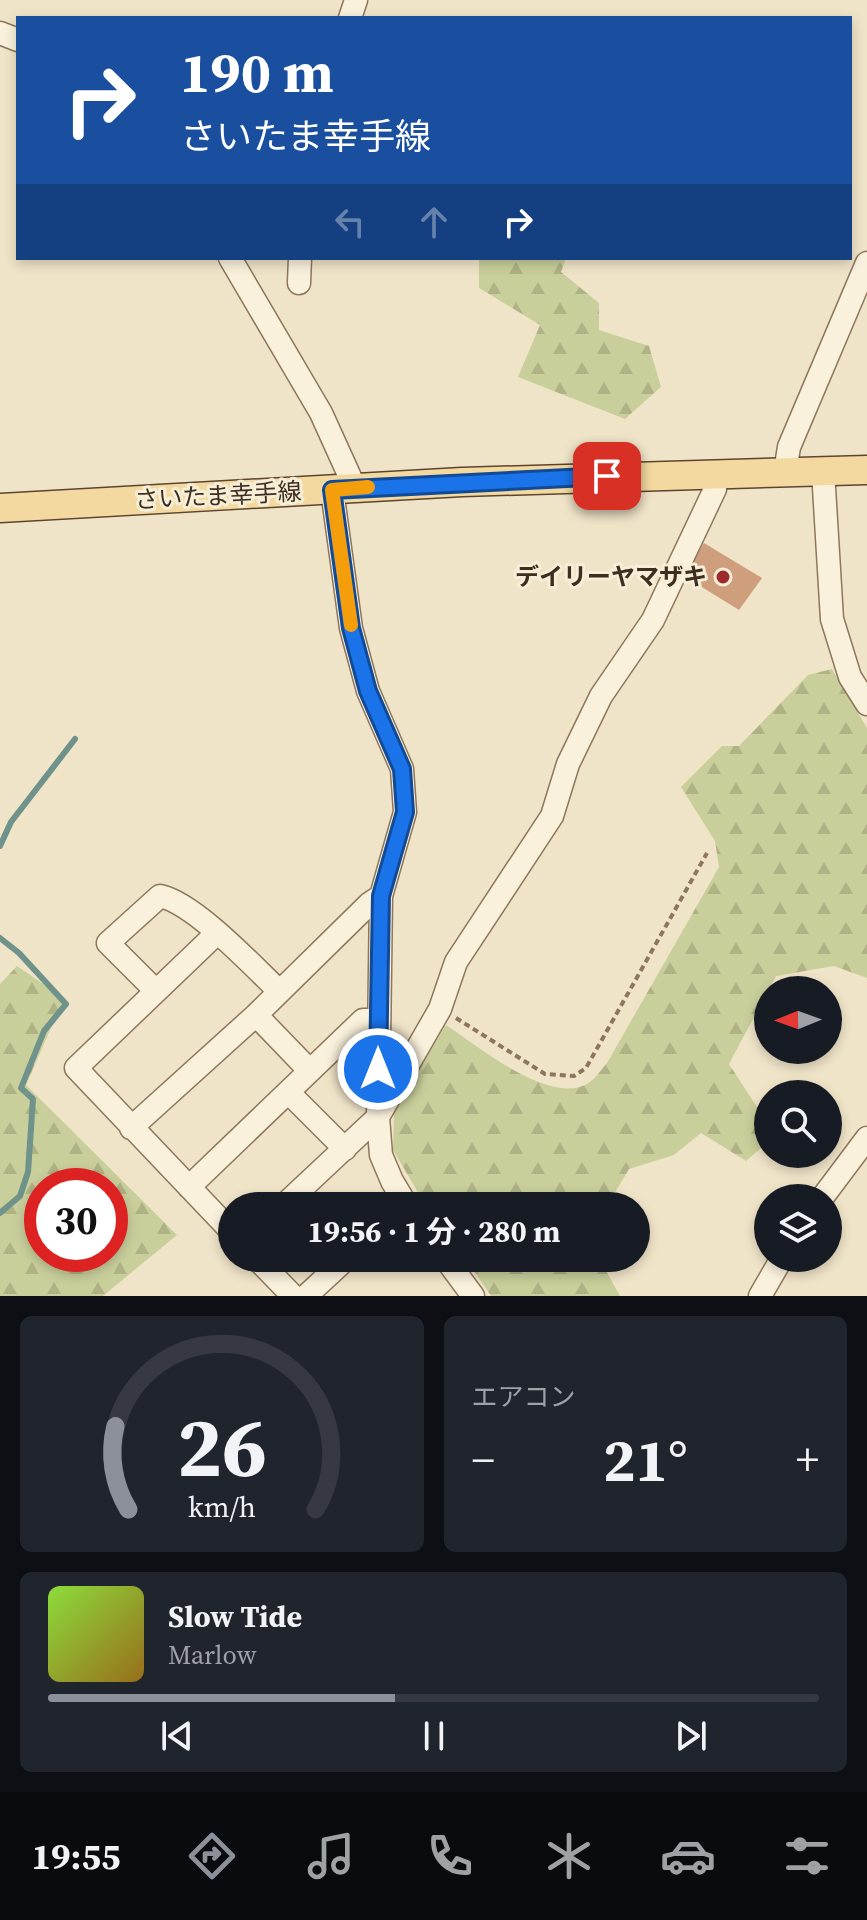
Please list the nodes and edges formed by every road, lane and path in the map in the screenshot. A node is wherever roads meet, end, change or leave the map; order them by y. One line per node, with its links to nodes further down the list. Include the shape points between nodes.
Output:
1 (231, 260): 9 (street, via 321,413)
2 (300, 260): 4 (street)
3 (867, 263): 7 (street, via 789,447)
4 (299, 283)
5 (867, 470): 6 (main road, さいたま幸手線)
6 (823, 471): 7 (main road, さいたま幸手線); 11 (street, via 832,619 850,677)
7 (785, 472): 8 (main road, さいたま幸手線)
8 (717, 473): 9 (main road, さいたま幸手線); 17 (street, via 715,489 653,620 601,696 568,764 552,816 456,962)
9 (343, 489): 10 (main road, さいたま幸手線); 13 (street, via 351,628 368,691 402,769 405,812)
10 (0, 508)
11 (867, 704)
12 (707, 853): 17 (path, via 586,1068 574,1076 545,1074)
13 (381, 896): 16 (street); 19 (street)
14 (217, 933): 15 (street); 15 (street, via 171,898 160,896 108,943); 16 (street)
15 (156, 991): 23 (street, via 76,1068)
16 (279, 991): 18 (street)
17 (440, 1009): 22 (street)
18 (256, 1015): 20 (street); 23 (street)
19 (378, 1020): 20 (street, via 363,1020); 22 (street)
20 (310, 1071): 21 (street)
21 (288, 1092): 25 (street); 27 (street)
22 (378, 1117): 25 (street); 29 (street, via 381,1155)
23 (131, 1128): 27 (street)
24 (867, 1138): 26 (street)
25 (345, 1149): 28 (street)
26 (832, 1184)
27 (189, 1187): 30 (street)
28 (298, 1192)
29 (398, 1192)
30 (218, 1217)
31 (270, 1272): 35 (street)
32 (332, 1272): 36 (street)
33 (455, 1272): 37 (street)
34 (774, 1272): 38 (street)
35 (293, 1296)
36 (306, 1296)
37 (473, 1296)
38 (760, 1296)

